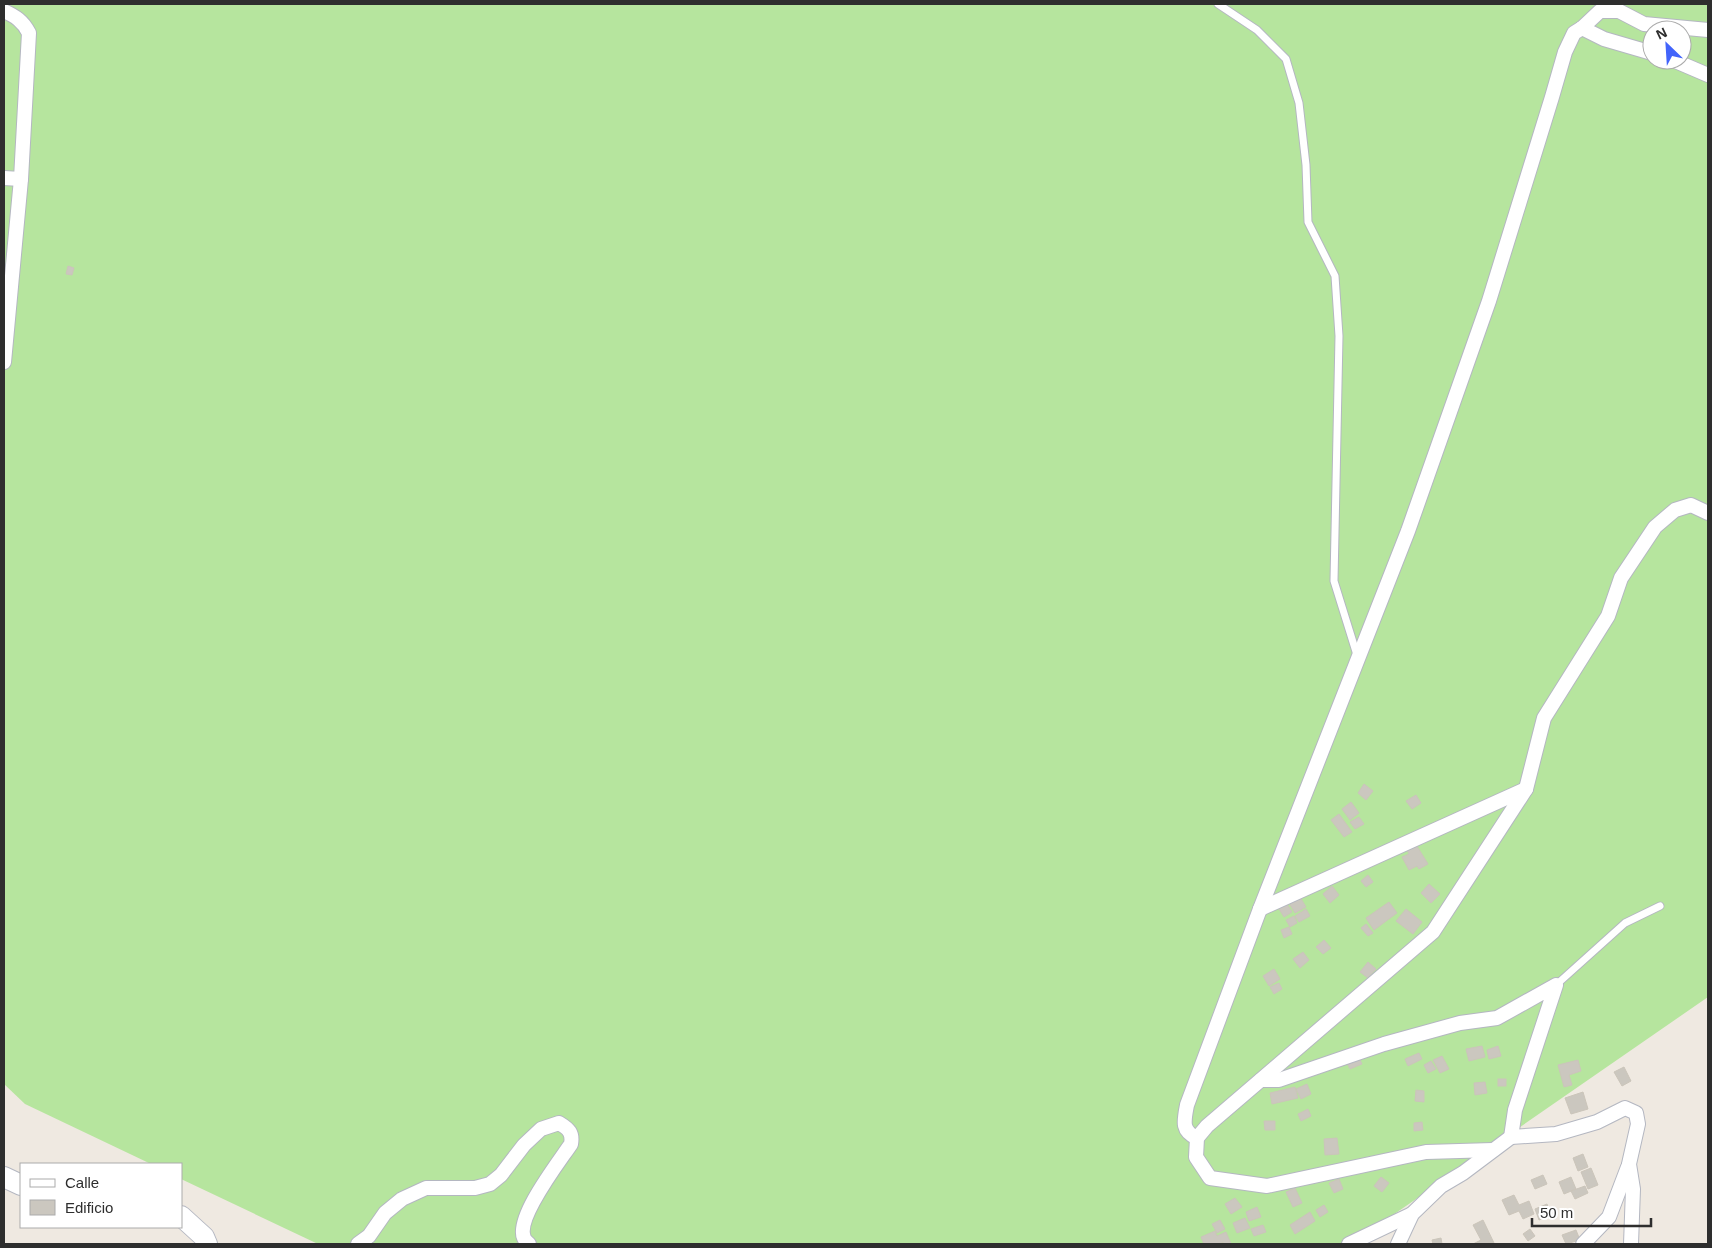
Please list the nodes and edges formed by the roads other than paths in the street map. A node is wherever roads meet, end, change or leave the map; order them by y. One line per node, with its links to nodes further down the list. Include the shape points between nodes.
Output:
1 (1218, 4): 12 (lane, via 1257,30 1286,59 1299,103 1308,222 1335,276 1339,336 1334,582)
2 (4, 11): 9 (street, via 24,24 28,33)
3 (1582, 28): 4 (street, via 1600,11 1618,11 1644,24); 5 (street, via 1604,39); 12 (street, via 1574,33 1564,52 1489,300 1408,530)
4 (1708, 30)
5 (1642, 50)
6 (1692, 68): 7 (street)
7 (1708, 75)
8 (4, 178): 9 (street)
9 (21, 179): 10 (street)
10 (4, 362)
11 (1708, 513): 13 (street, via 1691,505 1674,510 1655,527 1621,578 1608,616 1544,718)
12 (1358, 658): 15 (street)
13 (1526, 789): 15 (street); 17 (street, via 1433,932)
14 (1660, 906): 16 (lane, via 1625,923)
15 (1260, 909): 19 (street, via 1187,1105 1184,1124 1190,1135)
16 (1556, 985): 17 (street, via 1497,1018 1460,1023 1384,1044 1279,1080); 18 (street, via 1515,1110)
17 (1261, 1080): 19 (street, via 1207,1126)
18 (1511, 1137): 20 (street); 21 (street, via 1556,1134 1597,1122 1625,1108 1636,1113 1638,1124)
19 (1198, 1138): 20 (street, via 1196,1157 1210,1178 1267,1186 1426,1152)
20 (1494, 1150): 24 (street, via 1441,1186)
21 (1630, 1164): 31 (street, via 1609,1217); 32 (street, via 1633,1189)
22 (4, 1177): 23 (main road)
23 (20, 1185)
24 (1412, 1214): 29 (street); 30 (street)
25 (182, 1217): 26 (main road, via 204,1237)
26 (207, 1244)
27 (358, 1244): 28 (street, via 369,1236 385,1213 402,1199 426,1188 475,1188 490,1184 502,1175 524,1145 541,1129 559,1123 568,1128 571,1144 528,1209 523,1226 524,1238)
28 (529, 1244)
29 (1349, 1244)
30 (1398, 1244)
31 (1583, 1244)
32 (1631, 1244)

